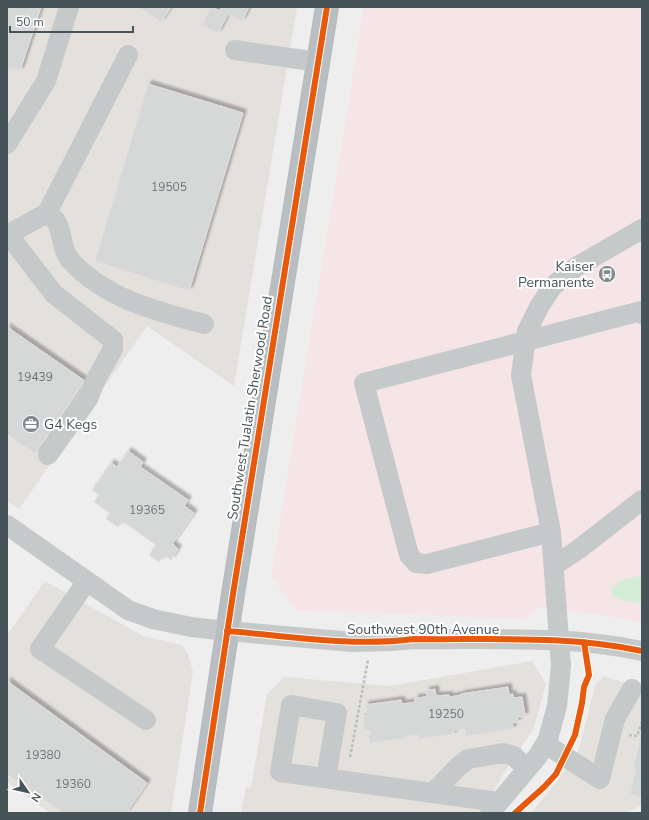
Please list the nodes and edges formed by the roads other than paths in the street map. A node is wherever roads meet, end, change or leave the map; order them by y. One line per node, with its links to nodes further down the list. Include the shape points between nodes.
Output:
1 (69, 7): 6 (street, via 46,81)
2 (326, 7): 5 (highway, Southwest Tualatin Sherwood Road)
3 (235, 50): 5 (street)
4 (128, 55): 7 (street)
5 (318, 62): 19 (highway, Southwest Tualatin Sherwood Road)
6 (7, 144)
7 (47, 213): 9 (street); 11 (street, via 56,221 69,260 84,273 117,296 131,302)
8 (642, 229): 12 (street, via 576,267 552,286 539,307)
9 (7, 235): 13 (street, via 54,294 113,340 113,349 95,381 88,400)
10 (642, 314): 12 (street, via 641,311)
11 (204, 324)
12 (525, 340): 16 (street, via 521,374); 16 (street, via 364,383 409,555 416,563 427,564)
13 (48, 455)
14 (642, 500): 17 (street, via 580,549)
15 (7, 525): 18 (street, Southwest 90th Avenue)
16 (551, 532): 17 (street)
17 (554, 565): 20 (street)
18 (87, 581): 19 (street, Southwest 90th Avenue, via 128,610 140,615 191,627); 23 (street, via 40,649)
19 (227, 631): 20 (street, Southwest 90th Avenue, via 352,642 414,639); 29 (highway, Southwest Tualatin Sherwood Road)
20 (560, 641): 21 (street, Southwest 90th Avenue, via 616,645); 24 (street, via 562,666 557,706)
21 (642, 651)
22 (632, 689): 24 (street, via 615,719 600,779)
23 (146, 720)
24 (545, 744): 25 (street)
25 (527, 769): 27 (street, via 514,756 503,753 468,759); 28 (street)
26 (326, 778): 27 (street)
27 (433, 793): 28 (street)
28 (494, 808)
29 (200, 813)

